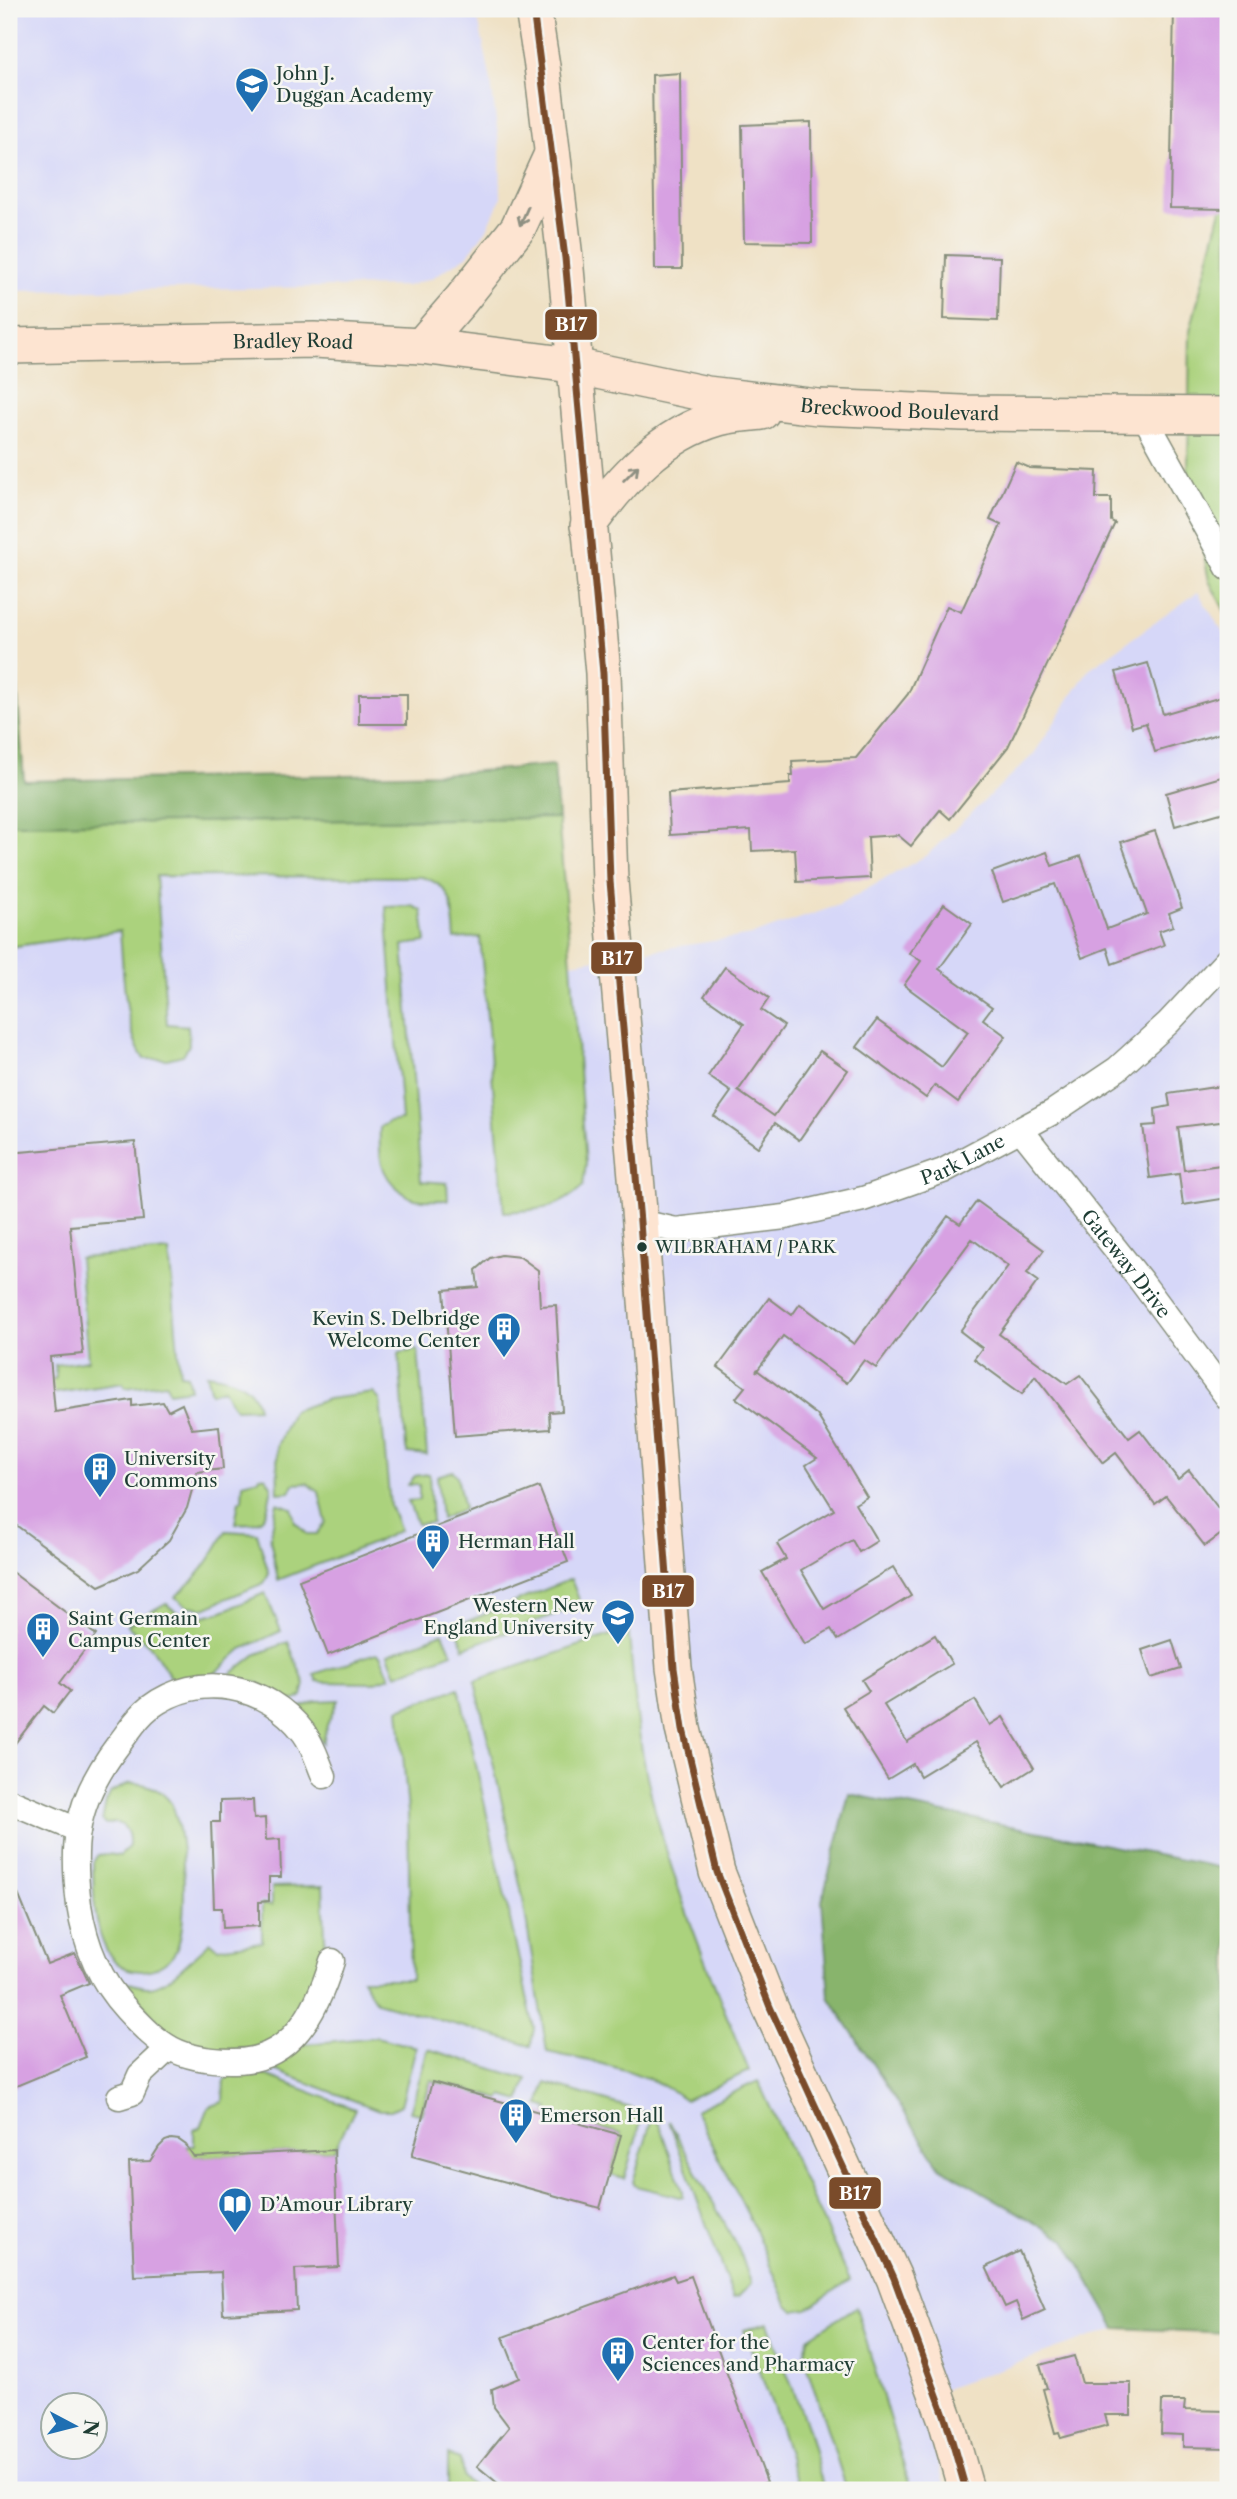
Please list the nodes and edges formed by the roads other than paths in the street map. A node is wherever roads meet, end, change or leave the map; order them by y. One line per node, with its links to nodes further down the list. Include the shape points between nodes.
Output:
1 (533, 9): 2 (main road)
2 (552, 154): 4 (main road, one-way to 4, via 518,228); 5 (main road)
3 (9, 346): 4 (main road, Bradley Road, via 289,340)
4 (421, 346): 5 (main road, Bradley Road)
5 (576, 366): 6 (main road, Breckwood Boulevard, via 707,394); 9 (main road)
6 (806, 406): 7 (main road, Breckwood Boulevard); 9 (main road, one-way to 6, via 632,471 671,439 720,418)
7 (1143, 414): 8 (main road, Breckwood Boulevard); 10 (street)
8 (1228, 415)
9 (588, 526): 13 (main road, via 603,673 610,881)
10 (1228, 568)
11 (1228, 959): 12 (street, Park Lane, via 1118,1069)
12 (1021, 1129): 13 (street, Park Lane, via 943,1171 825,1209 676,1230); 14 (street, Gateway Drive)
13 (640, 1222): 21 (main road, via 674,1668 708,1842 770,2007 894,2278)
14 (1228, 1398)
15 (324, 1776): 17 (street, via 306,1736 283,1711 240,1688 200,1687 173,1695 139,1717 97,1776)
16 (9, 1801): 17 (street)
17 (78, 1830): 19 (street, via 78,1896 95,1965 116,1999 153,2039)
18 (332, 1961): 19 (street, via 315,2009 279,2048 234,2061 201,2059)
19 (169, 2048): 20 (street, via 140,2075 132,2093)
20 (119, 2097)
21 (967, 2490)

